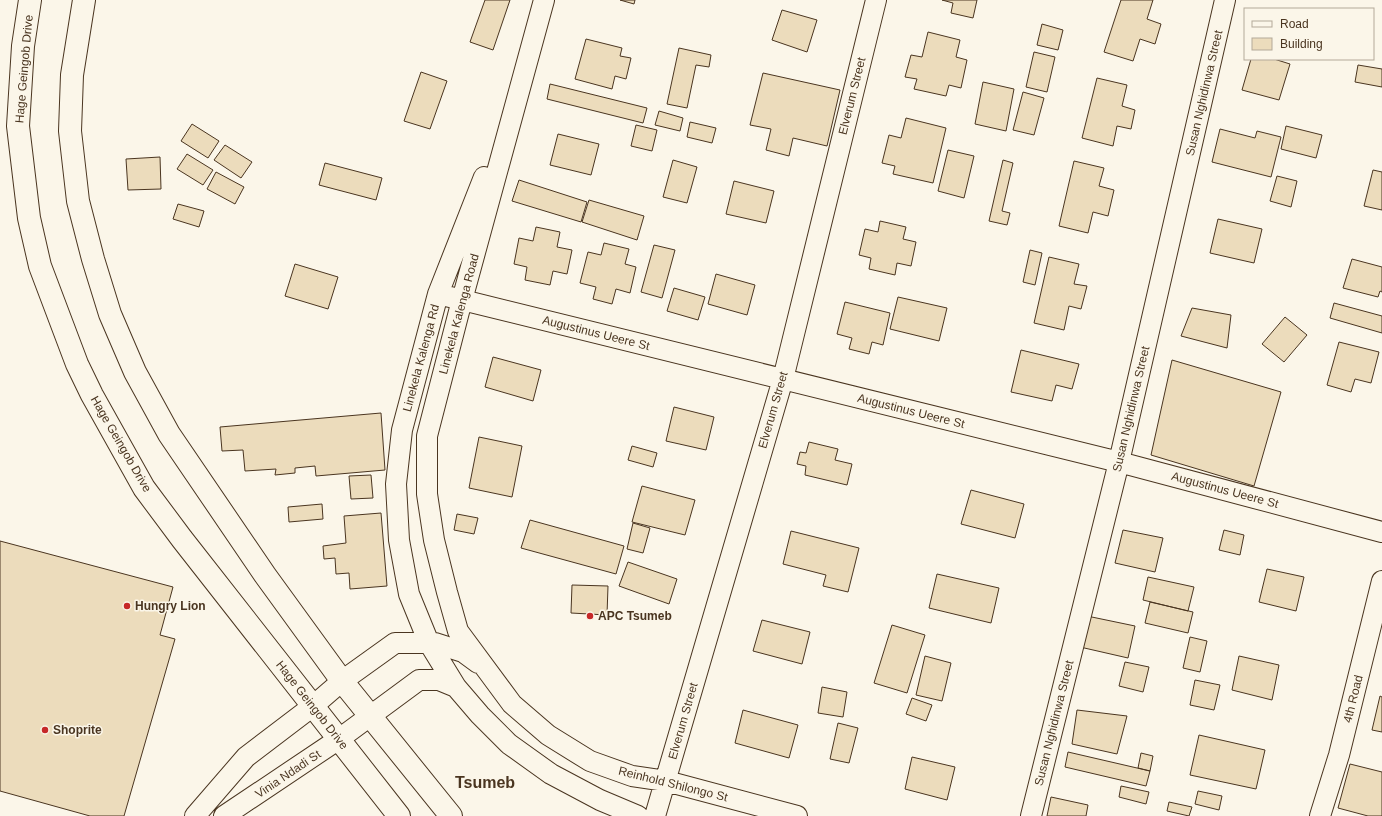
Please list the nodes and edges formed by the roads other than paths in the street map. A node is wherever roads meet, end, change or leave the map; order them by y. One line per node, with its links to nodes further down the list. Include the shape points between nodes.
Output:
1 (30, 0): 22 (highway, Hage Geingob Drive, via 23,46 18,126 29,218 40,266 77,364 144,488)
2 (84, 0): 20 (highway, via 72,75 70,131 78,201 110,314 135,372 170,434)
3 (544, 0): 6 (street, Linekela Kalenga Road)
4 (876, 0): 9 (street, Elverum Street)
5 (1225, 0): 10 (street, Susan Nghidinwa Street)
6 (521, 84): 7 (street, Linekela Kalenga Rd); 8 (street, Linekela Kalenga Road)
7 (438, 294): 8 (street, Augustinus Ueere St); 14 (street, Linekela Kalenga Rd, via 402,430 396,484 399,540)
8 (462, 300): 9 (street, Augustinus Ueere St); 13 (street, Linekela Kalenga Road, via 427,436 427,494)
9 (782, 379): 10 (street, Augustinus Ueere St); 25 (street, Elverum Street)
10 (1119, 462): 11 (street, Augustinus Ueere St); 33 (street, Susan Nghidinwa Street)
11 (1382, 532)
12 (1382, 581): 34 (street, 4th Road, via 1339,755)
13 (446, 592): 15 (street, Linekela Kalenga Road); 17 (street, via 446,640)
14 (409, 594): 16 (street, via 409,621); 17 (street, Linekela Kalenga Rd)
15 (458, 631): 18 (street, Reinhold Shilongo St)
16 (395, 643): 17 (street, Reinhold Shilongo St); 20 (street)
17 (438, 650): 18 (street, Reinhold Shilongo St, via 463,652); 19 (street, via 434,669); 21 (street)
18 (487, 670): 25 (street, Reinhold Shilongo St, via 512,704 548,735 590,761 632,776)
19 (419, 680): 21 (street, via 439,680); 23 (street)
20 (342, 681): 22 (street); 23 (highway)
21 (456, 687): 30 (street, via 509,744 551,774 600,800)
22 (313, 706): 24 (highway, Hage Geingob Drive); 26 (street, via 246,757)
23 (371, 716): 24 (street, Vinia Ndadi St); 29 (highway)
24 (339, 739): 27 (street, Vinia Ndadi St); 28 (highway, Hage Geingob Drive)
25 (666, 782): 31 (street, Elverum Street); 32 (street, Reinhold Shilongo St)
26 (195, 816)
27 (224, 816)
28 (400, 816)
29 (451, 816)
30 (638, 816)
31 (655, 816)
32 (797, 816)
33 (1031, 816)
34 (1320, 816)

